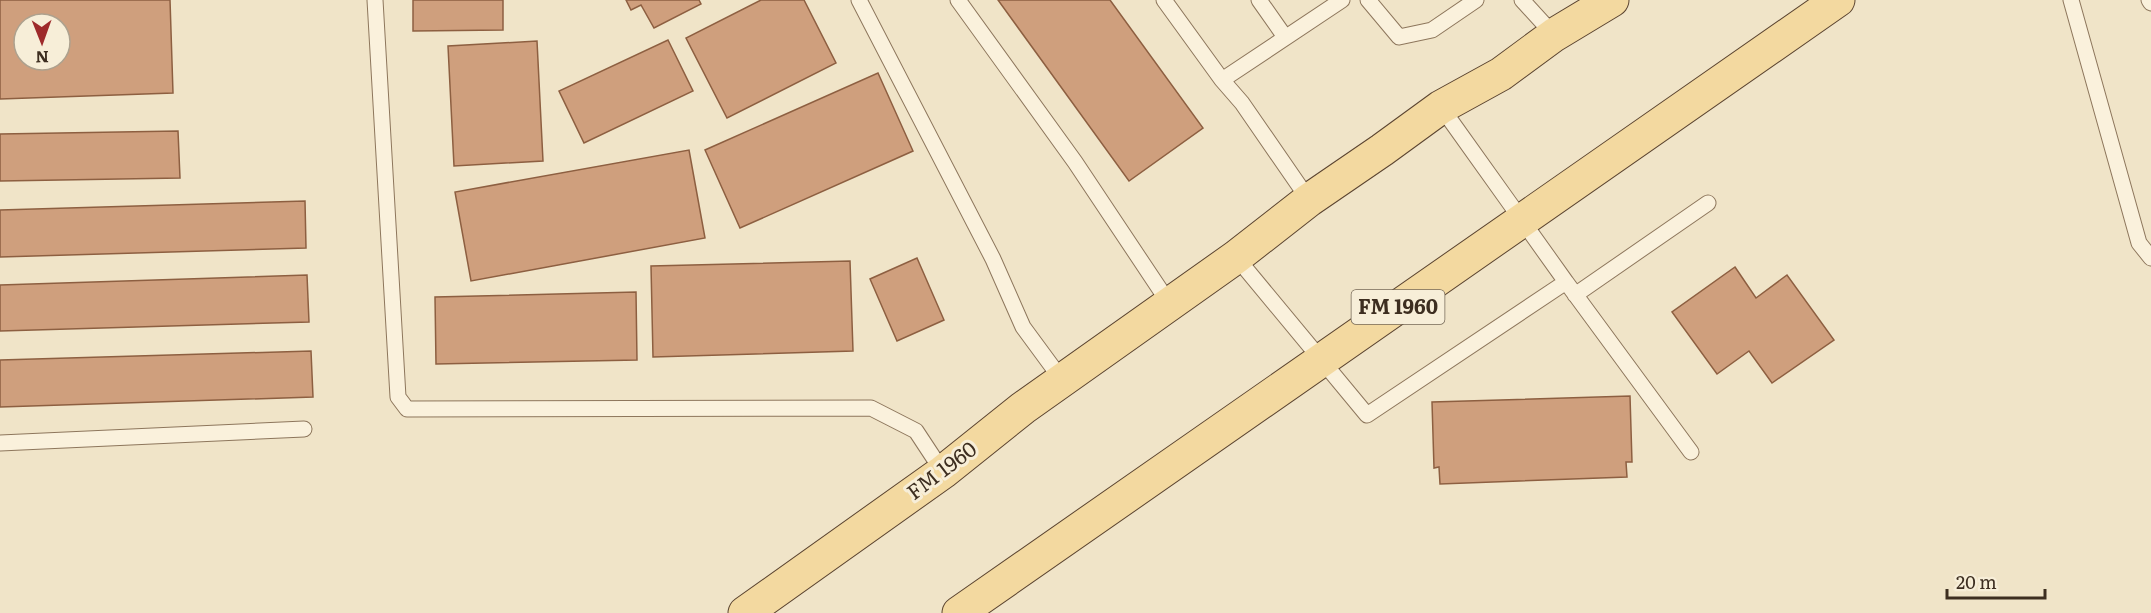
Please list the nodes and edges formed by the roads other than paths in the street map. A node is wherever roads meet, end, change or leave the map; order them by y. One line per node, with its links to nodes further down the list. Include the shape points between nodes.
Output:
1 (375, 0): 30 (lane, via 398,397 407,409 871,408 915,431)
2 (859, 0): 26 (lane, via 988,249 1023,327)
3 (958, 0): 24 (lane, via 1075,162)
4 (1164, 0): 15 (lane)
5 (1259, 0): 14 (lane)
6 (1342, 0): 14 (lane)
7 (1368, 0): 8 (lane, via 1398,37 1432,30)
8 (1476, 0)
9 (1522, 0): 13 (lane)
10 (1612, 0): 13 (main road, FM 1960 / FM 1960)
11 (1838, 0): 19 (main road, FM 1960 / FM 1960)
12 (2071, 0): 21 (lane, via 2139,243)
13 (1554, 35): 16 (main road, FM 1960 / FM 1960, via 1501,74)
14 (1285, 37): 15 (lane)
15 (1222, 80): 17 (lane)
16 (1441, 106): 17 (main road, FM 1960 / FM 1960); 19 (lane)
17 (1309, 200): 20 (main road, FM 1960 / FM 1960)
18 (1708, 203): 23 (lane)
19 (1522, 220): 22 (lane); 25 (main road, FM 1960 / FM 1960)
20 (1236, 256): 24 (main road, FM 1960 / FM 1960); 25 (lane)
21 (2151, 258)
22 (1566, 282): 23 (lane); 25 (lane, via 1367,415)
23 (1575, 295): 29 (lane)
24 (1169, 303): 26 (main road, FM 1960 / FM 1960)
25 (1321, 360): 32 (main road, FM 1960 / FM 1960)
26 (1062, 380): 30 (main road, FM 1960 / FM 1960)
27 (304, 429): 28 (lane)
28 (0, 443)
29 (1691, 452)
30 (943, 472): 31 (main road, FM 1960 / FM 1960)
31 (745, 613)
32 (958, 613)

